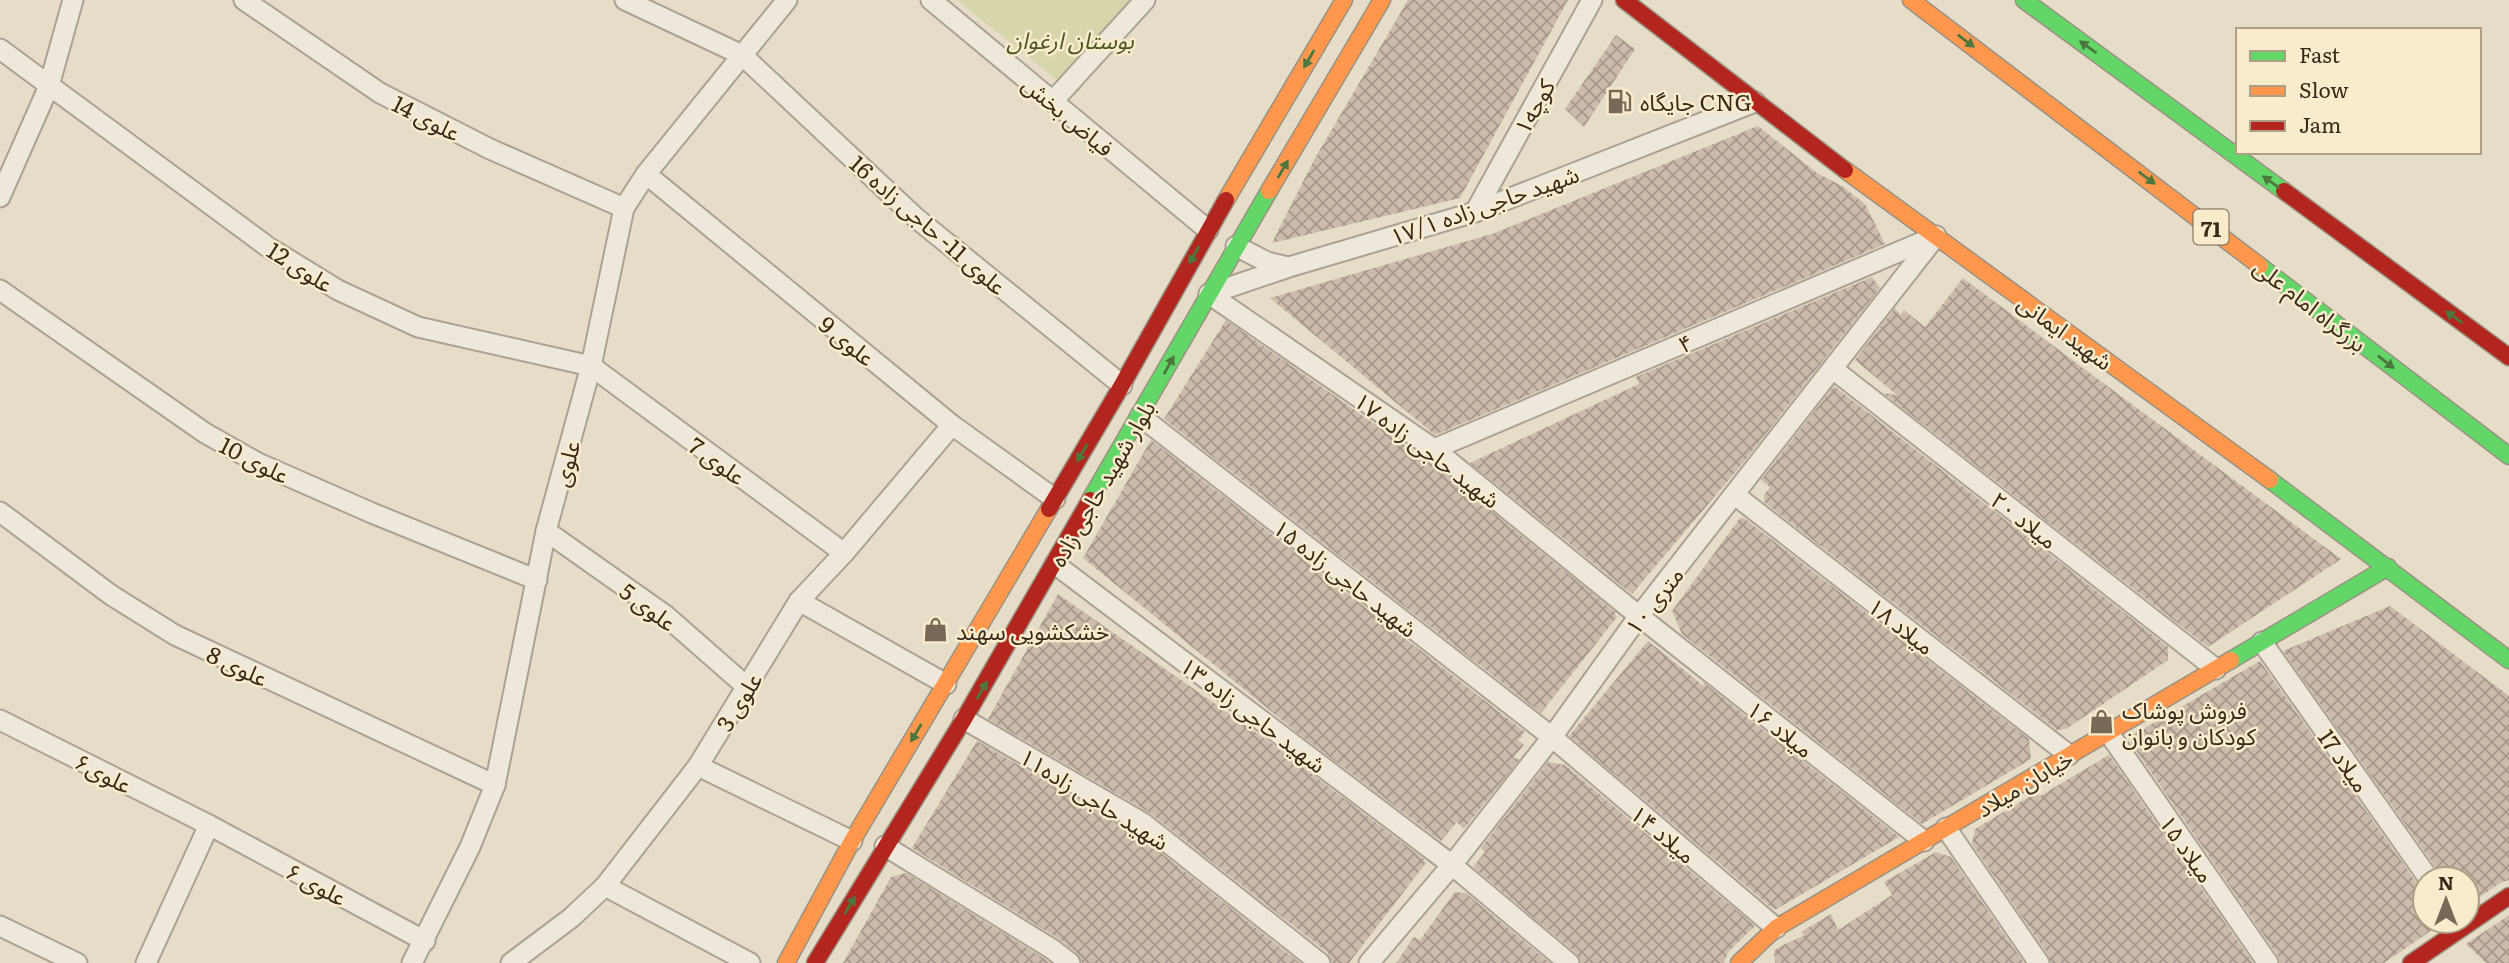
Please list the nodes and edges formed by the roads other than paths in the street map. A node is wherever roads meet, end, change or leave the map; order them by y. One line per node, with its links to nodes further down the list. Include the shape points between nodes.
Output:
1 (73, 0): 15 (street)
2 (244, 0): 20 (street, علوی 14, via 380,93 489,149)
3 (625, 0): 14 (street, علوی 11- حاجی زاده 16)
4 (787, 0): 14 (street, علوی)
5 (931, 0): 16 (street, فیاض بخش)
6 (1145, 0): 16 (street)
7 (1343, 0): 22 (main road, بلوار شهید حاجی زاده, one-way to 22)
8 (1382, 0): 24 (main road, بلوار شهید حاجی زاده, one-way to 8)
9 (1592, 0): 21 (street, کوچه۱)
10 (1624, 0): 17 (main road, شهید ایمانی)
11 (1911, 0): 35 (main road, بزرگراه امام علی / 71, one-way to 35)
12 (2024, 0): 28 (main road, one-way to 12)
13 (0, 49): 15 (street, علوی 12)
14 (743, 55): 18 (street, علوی); 31 (street, علوی 11- حاجی زاده 16, via 916,218)
15 (49, 86): 19 (street); 29 (street, علوی 12, via 268,247 338,290 418,327)
16 (1053, 101): 22 (street, فیاض بخش)
17 (1755, 102): 21 (street, شهید حاجی زاده ۱۷/۱); 23 (main road, شهید ایمانی)
18 (646, 174): 20 (street, علوی); 33 (street, علوی 9)
19 (0, 197)
20 (624, 208): 29 (street, علوی)
21 (1475, 212): 25 (street, شهید حاجی زاده ۱۷/۱)
22 (1208, 230): 24 (main road); 31 (main road, بلوار شهید حاجی زاده, one-way to 31)
23 (1936, 236): 30 (street, ۱۰ متری); 34 (street, ۴); 42 (main road, شهید ایمانی)
24 (1237, 246): 25 (street, via 1267,262); 27 (main road, بلوار شهید حاجی زاده)
25 (1289, 267): 27 (street, شهید حاجی زاده ۱۷/۱)
26 (0, 290): 43 (street, علوی 10, via 205,433 258,463)
27 (1209, 294): 32 (main road, بلوار شهید حاجی زاده, one-way to 27); 34 (street, شهید حاجی زاده ۱۷)
28 (2509, 357)
29 (591, 366): 39 (street, علوی); 40 (street, علوی 7)
30 (1833, 369): 36 (street, ۱۰ متری); 48 (street, میلاد ۲۰)
31 (1122, 385): 37 (main road, بلوار شهید حاجی زاده, one-way to 37)
32 (1140, 416): 41 (main road, بلوار شهید حاجی زاده); 54 (street, شهید حاجی زاده ۱۵)
33 (952, 425): 37 (street, علوی 9); 40 (street, علوی 3)
34 (1434, 449): 45 (street, شهید حاجی زاده ۱۷)
35 (2509, 456)
36 (1735, 495): 45 (street, ۱۰ متری); 55 (street, میلاد ۱۸)
37 (1055, 499): 49 (main road, بلوار شهید حاجی زاده)
38 (0, 512): 57 (street, علوی 8, via 111,595 175,635)
39 (546, 531): 43 (street, علوی); 50 (street, علوی 5, via 665,615)
40 (844, 553): 44 (street, علوی 3)
41 (1055, 564): 51 (main road, بلوار شهید حاجی زاده, one-way to 41); 63 (street, شهید حاجی زاده ۱۳)
42 (2388, 567): 46 (main road, خیابان میلاد); 47 (main road, شهید ایمانی)
43 (537, 580): 57 (street, علوی)
44 (799, 601): 49 (street); 50 (street, علوی 3)
45 (1639, 615): 54 (street, ۱۰ متری); 61 (street, میلاد ۱۶)
46 (2262, 642): 48 (main road, خیابان میلاد); 64 (street, میلاد 17)
47 (2509, 660)
48 (2216, 668): 53 (main road, خیابان میلاد)
49 (946, 684): 60 (main road, بلوار شهید حاجی زاده, one-way to 60)
50 (747, 687): 56 (street, علوی 3)
51 (964, 719): 62 (main road, بلوار شهید حاجی زاده); 82 (street, شهید حاجی زاده۱۱, via 1143,822)
52 (0, 720): 58 (street, علوی۶)
53 (2108, 732): 55 (main road, خیابان میلاد); 86 (street, میلاد ۱۵)
54 (1552, 737): 63 (street, ۱۰ متری); 69 (street, میلاد ۱۴)
55 (2069, 755): 59 (main road, خیابان میلاد)
56 (698, 766): 60 (street); 65 (street, علوی 3)
57 (495, 785): 71 (street, علوی)
58 (209, 825): 71 (street, علوی ۶); 75 (street)
59 (1946, 828): 61 (main road, خیابان میلاد); 85 (street)
60 (852, 841): 79 (main road, بلوار شهید حاجی زاده)
61 (1924, 841): 69 (main road, خیابان میلاد)
62 (885, 846): 80 (main road, بلوار شهید حاجی زاده, one-way to 62); 81 (street)
63 (1452, 865): 83 (street, ۱۰ متری); 84 (street, شهید حاجی زاده ۱۳)
64 (2419, 865)
65 (606, 886): 77 (street, علوی 3); 78 (street)
66 (2509, 896): 67 (main road)
67 (2481, 912)
68 (0, 926): 74 (street)
69 (1776, 928): 73 (main road, خیابان میلاد)
70 (2452, 935): 72 (main road)
71 (425, 941): 76 (street, علوی)
72 (2436, 957): 87 (main road)
73 (1744, 961)
74 (77, 963)
75 (146, 963)
76 (412, 963)
77 (511, 963)
78 (750, 963)
79 (786, 963)
80 (815, 963)
81 (1070, 963)
82 (1320, 963)
83 (1369, 963)
84 (1569, 963)
85 (2039, 963)
86 (2268, 963)
87 (2411, 963)

